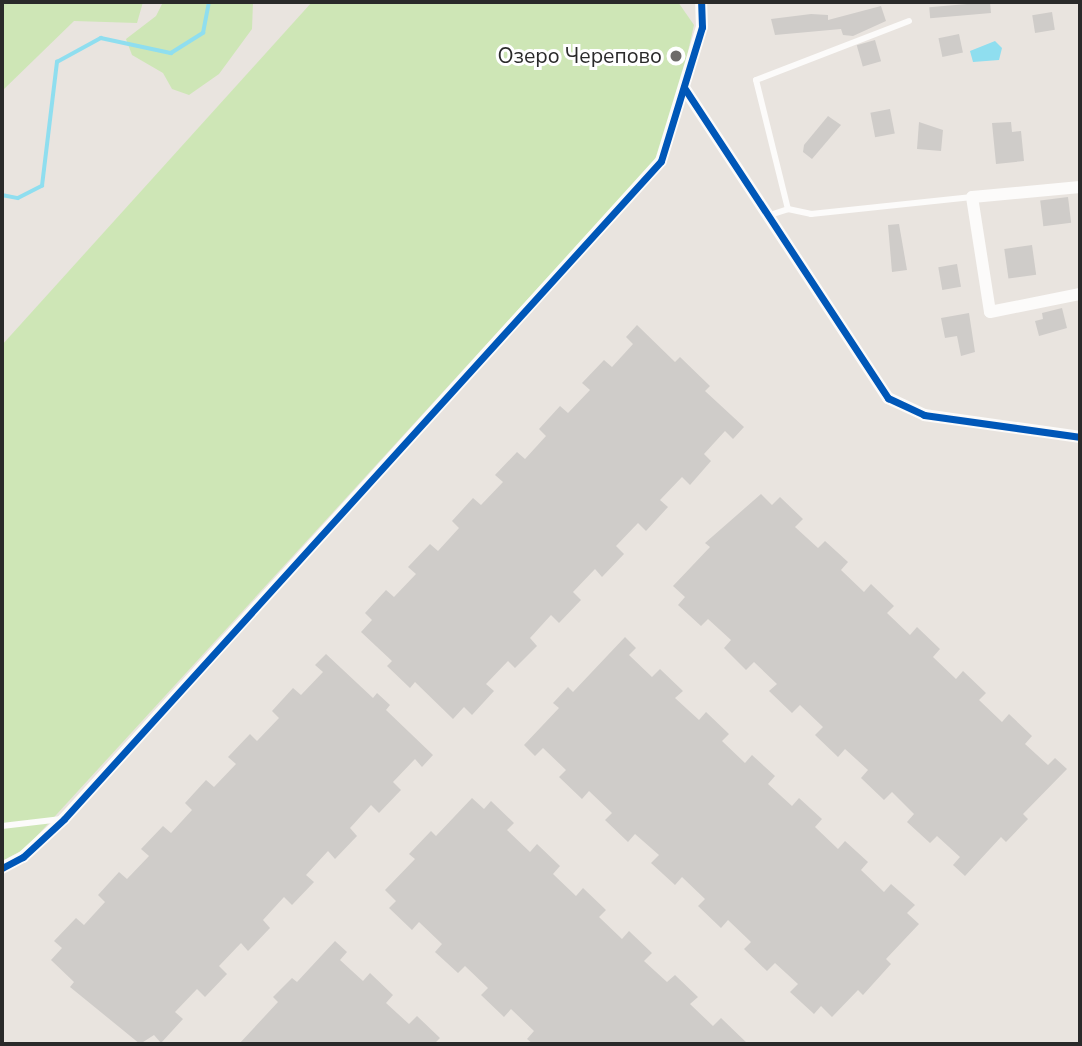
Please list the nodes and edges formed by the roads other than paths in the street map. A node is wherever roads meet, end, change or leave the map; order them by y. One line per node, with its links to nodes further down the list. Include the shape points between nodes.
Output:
1 (701, 2): 3 (street, via 702,27)
2 (909, 21): 6 (lane, via 756,80)
3 (685, 89): 7 (street); 10 (street, via 661,162 630,200)
4 (1080, 187): 5 (street)
5 (972, 197): 6 (lane, via 811,214); 8 (street, via 989,312)
6 (788, 209): 7 (lane)
7 (770, 215): 9 (street, via 888,398 924,415)
8 (1080, 294)
9 (1080, 437)
10 (64, 819): 11 (lane); 12 (street, via 23,857)
11 (2, 826)
12 (2, 868)

